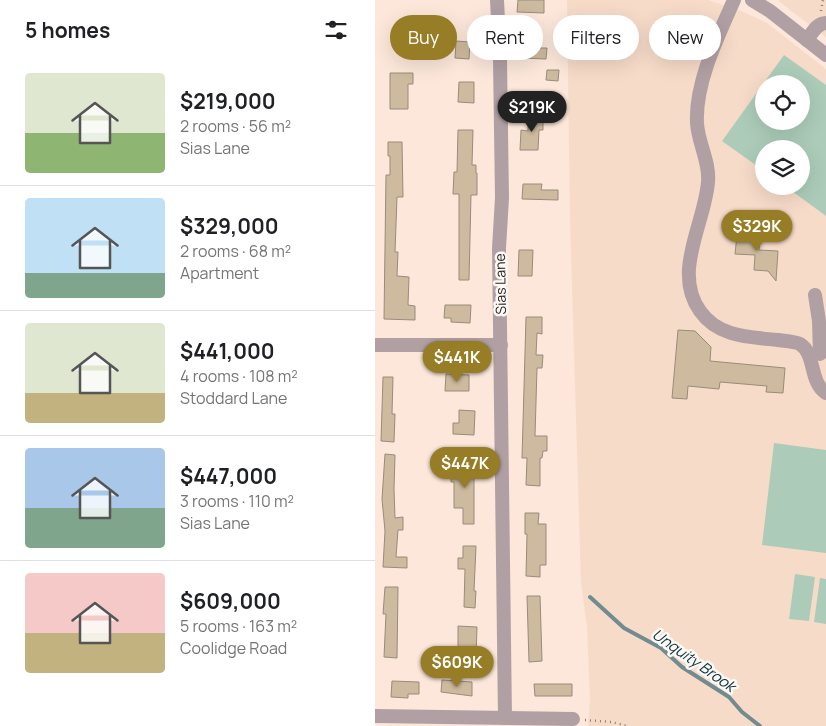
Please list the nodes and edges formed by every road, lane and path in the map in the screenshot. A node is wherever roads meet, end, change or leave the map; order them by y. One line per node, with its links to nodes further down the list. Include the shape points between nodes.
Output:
1 (497, 0): 9 (street, Sias Lane, via 502,198 499,248)
2 (733, 0): 10 (street, via 712,52 699,102 697,123 708,167 708,182 689,268 693,297 705,317 719,328 737,336 795,342)
3 (752, 0): 5 (street)
4 (826, 23): 5 (street, via 819,25)
5 (807, 40): 6 (street)
6 (826, 55)
7 (815, 295): 10 (street, via 819,321)
8 (375, 345): 9 (street)
9 (501, 345): 13 (street, Sias Lane)
10 (818, 355): 11 (street, via 819,387)
11 (826, 393)
12 (375, 716): 13 (street)
13 (505, 718): 14 (street)
14 (573, 718): 15 (path)
15 (628, 726)

